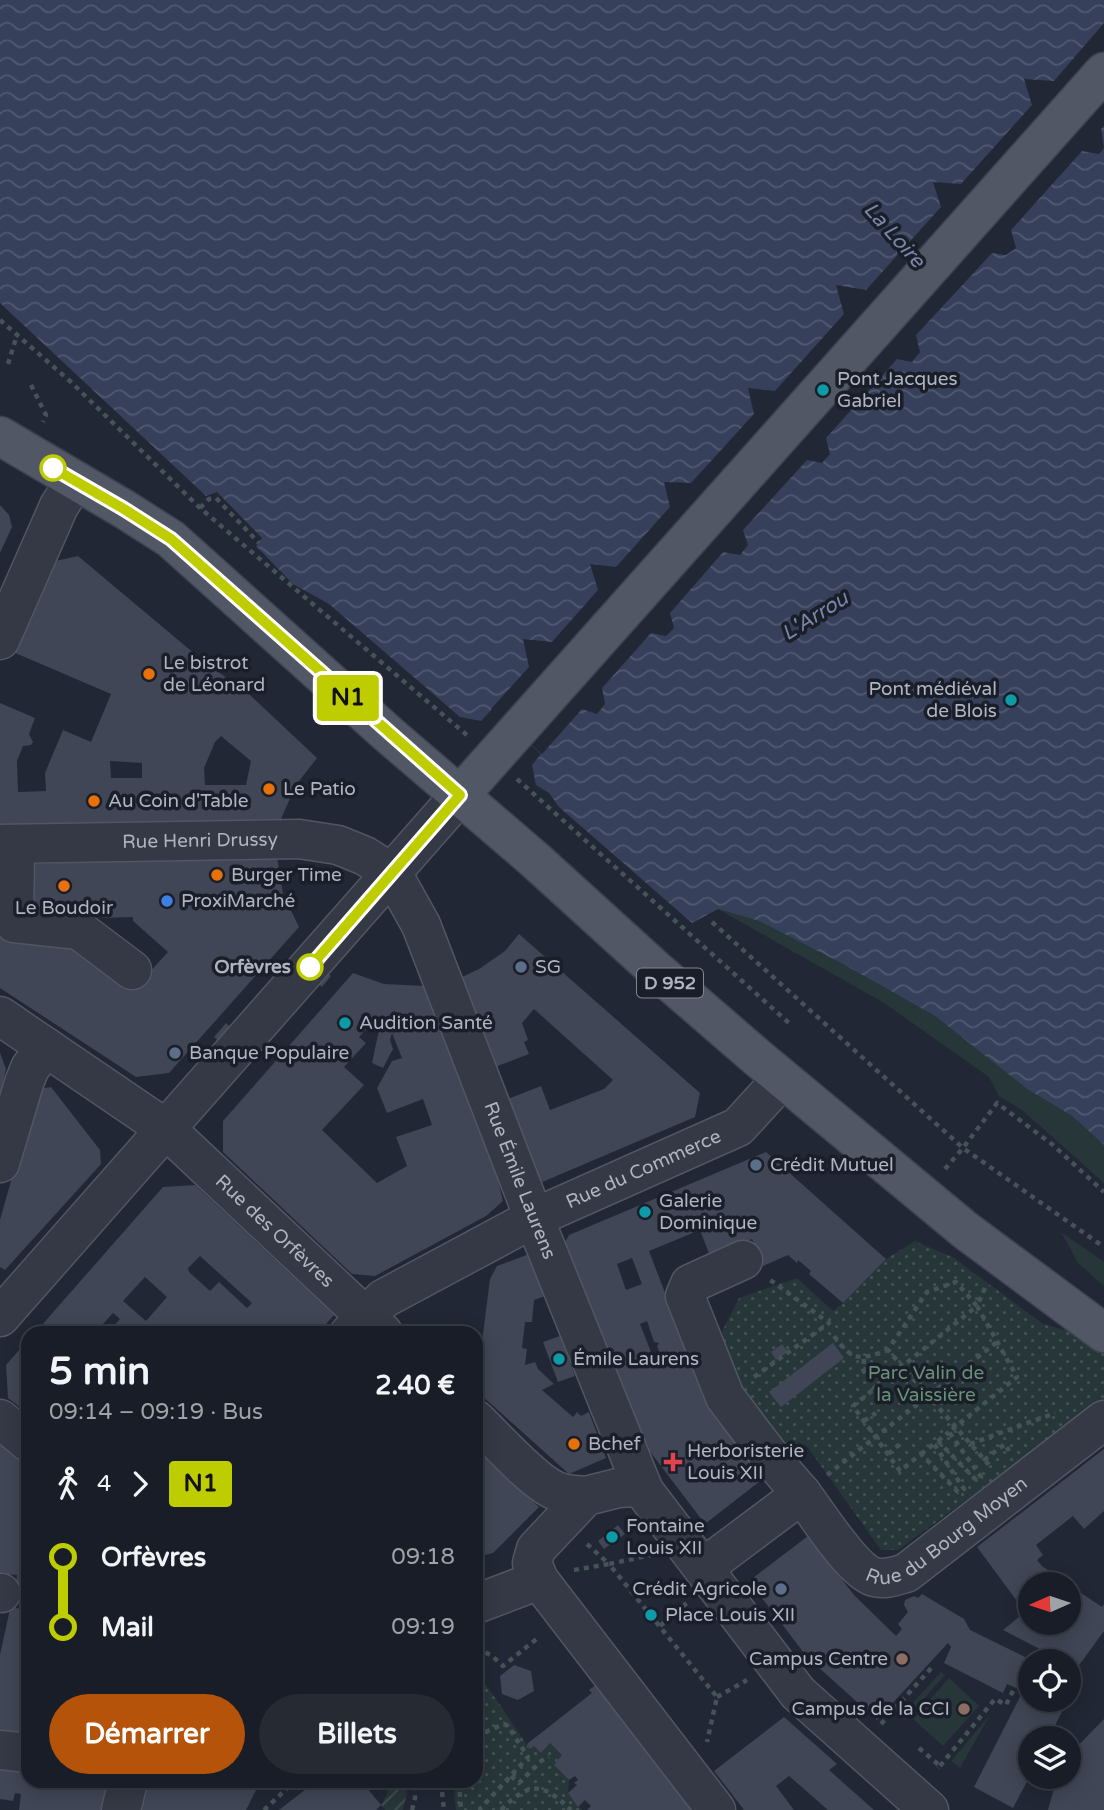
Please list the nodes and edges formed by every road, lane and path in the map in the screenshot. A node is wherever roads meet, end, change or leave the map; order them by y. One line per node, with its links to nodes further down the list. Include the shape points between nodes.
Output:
1 (1104, 72): 12 (main road)
2 (0, 320): 3 (path)
3 (17, 335): 4 (path); 9 (path)
4 (8, 364)
5 (31, 385): 6 (path)
6 (46, 415)
7 (0, 436): 8 (main road, D 952)
8 (75, 481): 11 (street, via 59,506); 13 (main road, D 952, via 171,539)
9 (200, 508): 10 (path, via 216,498); 12 (path)
10 (259, 543)
11 (0, 639)
12 (494, 756): 13 (main road); 19 (path)
13 (460, 795): 15 (street); 21 (main road, D 952)
14 (8, 844): 15 (street, Rue Henri Drussy, via 299,839 338,845); 17 (street, via 14,923 79,930)
15 (393, 873): 22 (street); 27 (street, Rue Émile Laurens, via 421,925)
16 (712, 922): 23 (path)
17 (132, 970)
18 (0, 1016): 20 (street, Rue des Orfèvres)
19 (790, 1024)
20 (46, 1047): 22 (street, Rue des Orfèvres); 24 (street, via 24,1083)
21 (782, 1079): 27 (street, Rue du Commerce, via 738,1127); 35 (main road, D 952, via 954,1221)
22 (166, 1129): 32 (street); 33 (street, Rue des Orfèvres)
23 (962, 1148): 25 (path); 26 (path, via 998,1103); 28 (path)
24 (0, 1163)
25 (949, 1164)
26 (1104, 1192)
27 (534, 1218): 34 (street, Rue du Commerce, via 383,1299); 63 (street, Rue Émile Laurens)
28 (1104, 1247)
29 (743, 1260): 43 (street, Rue du Bourg Moyen, via 690,1284 685,1296); 43 (path, via 829,1323)
30 (986, 1286): 31 (path)
31 (977, 1306): 37 (path); 38 (path, via 956,1282 927,1292); 40 (path)
32 (0, 1317)
33 (363, 1326)
34 (366, 1326)
35 (1104, 1333)
36 (834, 1336): 39 (path, via 853,1357)
37 (997, 1342): 42 (path); 50 (path, via 1017,1377)
38 (888, 1350): 39 (path); 40 (path)
39 (864, 1359): 41 (path, via 863,1370)
40 (903, 1366): 41 (path); 42 (path)
41 (875, 1388): 48 (path, via 853,1406)
42 (929, 1396): 50 (path); 53 (path)
43 (725, 1397): 62 (street, Rue du Bourg Moyen, via 775,1464)
44 (1068, 1408): 56 (path)
45 (876, 1413): 48 (path)
46 (0, 1419): 52 (street)
47 (1104, 1420): 62 (street, Rue du Bourg Moyen, via 906,1573 887,1579 857,1567)
48 (864, 1421): 53 (path)
49 (483, 1427): 64 (street, via 552,1490)
50 (956, 1427): 51 (path); 56 (path)
51 (949, 1432): 54 (path); 54 (path, via 981,1476 976,1480)
52 (21, 1436)
53 (875, 1437): 57 (path); 62 (path)
54 (936, 1442): 58 (path); 58 (path, via 964,1489 958,1492)
55 (900, 1444): 57 (path)
56 (970, 1444): 60 (path)
57 (888, 1454): 58 (path, via 900,1471)
58 (921, 1454)
59 (998, 1454): 60 (path, via 1009,1451 1005,1444)
60 (985, 1460): 61 (path)
61 (993, 1470)
62 (813, 1486): 69 (street)
63 (644, 1492): 64 (street, via 618,1488); 69 (street)
64 (586, 1496): 68 (street, via 536,1549 532,1563)
65 (579, 1536): 67 (path)
66 (662, 1553): 67 (path)
67 (609, 1564): 68 (path); 71 (path)
68 (555, 1575): 70 (street); 82 (street)
69 (699, 1582): 71 (path); 102 (street, via 812,1706)
70 (483, 1601)
71 (660, 1626): 82 (path, via 717,1697)
72 (543, 1634): 73 (path, via 503,1666)
73 (483, 1652)
74 (934, 1665): 76 (path)
75 (1015, 1687): 84 (path, via 1006,1705 995,1699)
76 (883, 1722)
77 (483, 1732): 85 (path, via 508,1726 528,1757)
78 (919, 1748): 83 (path)
79 (0, 1750): 80 (street)
80 (21, 1752)
81 (550, 1757): 86 (path)
82 (693, 1757): 101 (street)
83 (934, 1761)
84 (940, 1766)
85 (511, 1776): 86 (path); 98 (path)
86 (519, 1783): 92 (path)
87 (126, 1788): 93 (street)
88 (288, 1788): 94 (path)
89 (415, 1788): 95 (path)
90 (442, 1788): 96 (path)
91 (459, 1788): 97 (path)
92 (525, 1789): 99 (path); 100 (path, via 553,1792)
93 (121, 1810)
94 (264, 1810)
95 (412, 1810)
96 (444, 1810)
97 (461, 1810)
98 (479, 1810)
99 (501, 1810)
100 (571, 1810)
101 (716, 1810)
102 (929, 1810)

